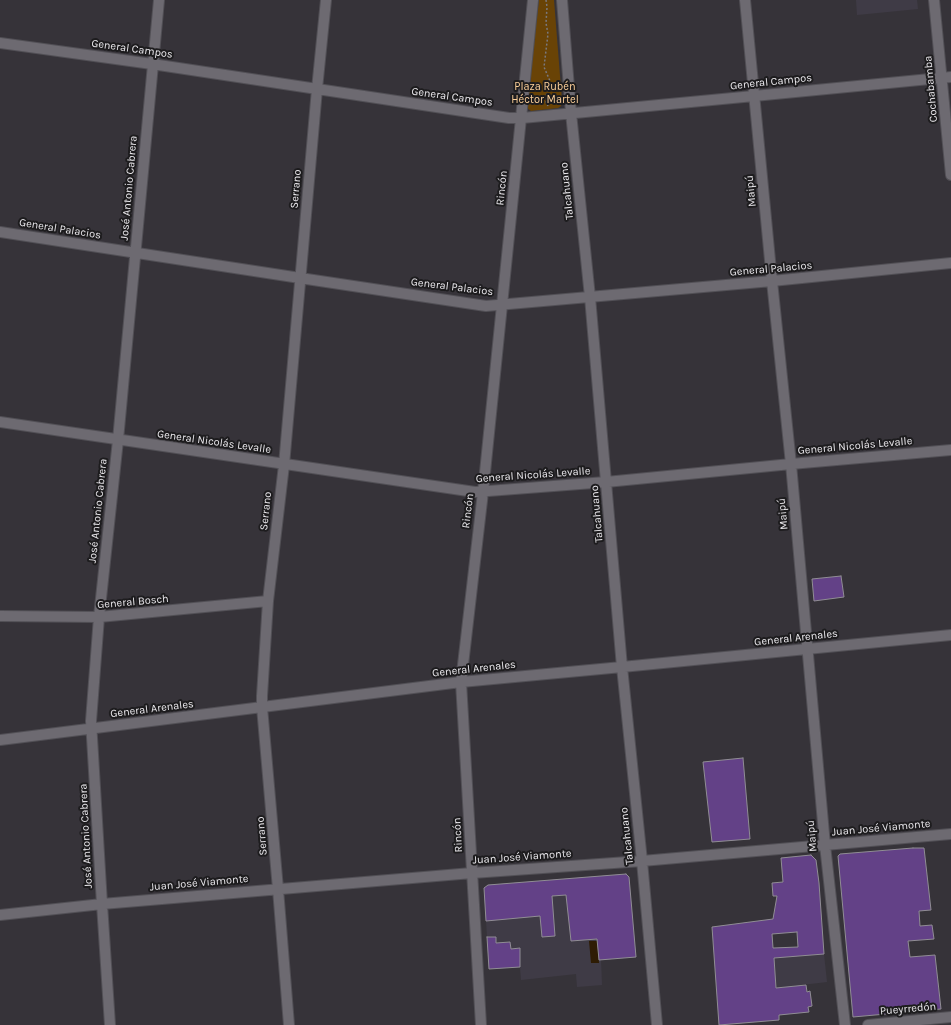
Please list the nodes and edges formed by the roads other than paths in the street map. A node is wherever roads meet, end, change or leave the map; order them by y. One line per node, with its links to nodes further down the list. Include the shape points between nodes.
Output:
1 (159, 0): 8 (street, José Antonio Cabrera)
2 (326, 0): 10 (street, Serrano)
3 (534, 0): 13 (street, Rincón)
4 (562, 0): 12 (street, Talcahuano)
5 (745, 0): 11 (street, Maipú)
6 (934, 0): 9 (street, Cochabamba)
7 (0, 42): 8 (street, General Campos)
8 (152, 64): 10 (street, General Campos); 16 (street, José Antonio Cabrera)
9 (946, 77): 11 (street, General Campos); 14 (street, Cochabamba)
10 (317, 89): 13 (street, General Campos); 18 (street, Serrano)
11 (754, 96): 12 (street, General Campos); 19 (street, Maipú)
12 (571, 113): 13 (street, General Campos); 20 (street, Talcahuano)
13 (522, 118): 21 (street, Rincón)
14 (951, 175)
15 (0, 232): 16 (street, General Palacios)
16 (135, 252): 18 (street, General Palacios); 23 (street, José Antonio Cabrera)
17 (951, 263): 19 (street, General Palacios)
18 (300, 278): 21 (street, General Palacios, via 486,306); 26 (street, Serrano)
19 (772, 281): 20 (street, General Palacios); 25 (street, Maipú)
20 (590, 297): 21 (street, General Palacios); 27 (street, Talcahuano)
21 (502, 305): 28 (street, Rincón)
22 (0, 422): 23 (street, General Nicolás Levalle)
23 (118, 440): 26 (street, General Nicolás Levalle); 31 (street, José Antonio Cabrera)
24 (951, 450): 25 (street, General Nicolás Levalle)
25 (791, 464): 27 (street, General Nicolás Levalle); 33 (street, Maipú)
26 (284, 465): 28 (street, General Nicolás Levalle); 29 (street, Serrano)
27 (606, 482): 28 (street, General Nicolás Levalle); 34 (street, Talcahuano)
28 (483, 492): 35 (street, Rincón)
29 (268, 601): 31 (street, General Bosch); 36 (street, Serrano)
30 (0, 616): 31 (street, General Bosch)
31 (99, 617): 37 (street, José Antonio Cabrera)
32 (951, 636): 33 (street, General Arenales)
33 (808, 649): 34 (street, General Arenales); 40 (street, Maipú)
34 (622, 667): 35 (street, General Arenales); 41 (street, Talcahuano)
35 (461, 682): 36 (street, General Arenales); 42 (street, Rincón)
36 (262, 707): 37 (street, General Arenales); 43 (street, Serrano)
37 (91, 728): 38 (street, General Arenales); 44 (street, José Antonio Cabrera)
38 (0, 740)
39 (951, 834): 40 (street, Juan José Viamonte)
40 (825, 845): 41 (street, Juan José Viamonte); 51 (street, Maipú)
41 (642, 861): 42 (street, Juan José Viamonte); 50 (street, Talcahuano)
42 (472, 873): 43 (street, Juan José Viamonte); 49 (street, Rincón)
43 (278, 889): 44 (street, Juan José Viamonte); 48 (street, Serrano)
44 (102, 904): 45 (street, Juan José Viamonte); 47 (street, José Antonio Cabrera)
45 (0, 914)
46 (951, 1017): 52 (street, Pueyrredón)
47 (110, 1025)
48 (289, 1025)
49 (481, 1025)
50 (656, 1025)
51 (845, 1025)
52 (868, 1025)

